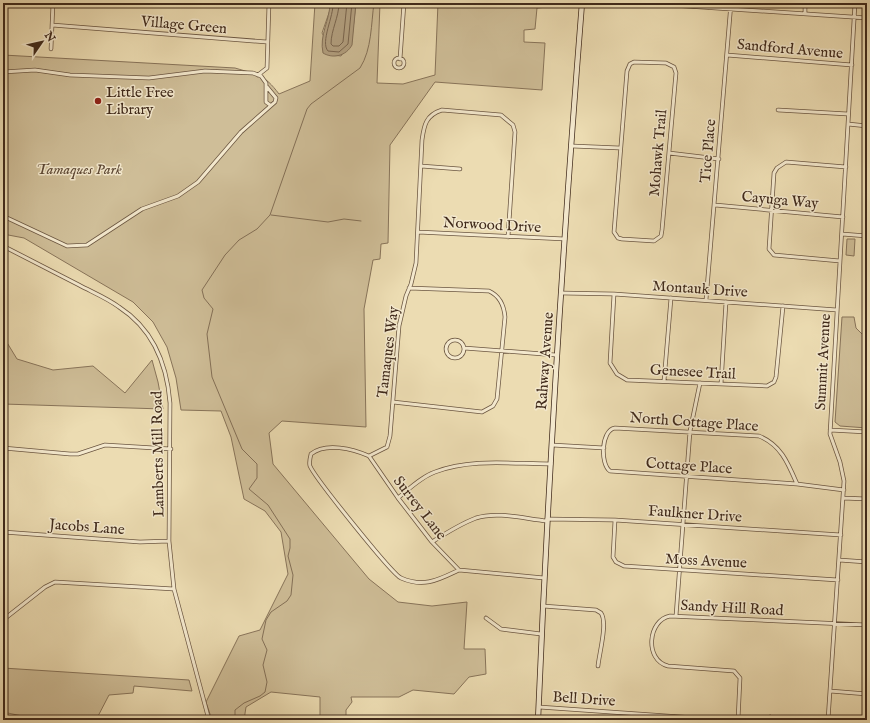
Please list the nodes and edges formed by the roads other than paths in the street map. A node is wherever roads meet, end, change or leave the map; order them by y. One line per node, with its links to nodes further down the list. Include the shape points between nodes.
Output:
1 (53, 3): 14 (street)
2 (269, 3): 15 (street)
3 (404, 3): 18 (street)
4 (582, 3): 28 (street, Rahway Avenue)
5 (641, 3): 9 (street)
6 (731, 3): 10 (street, Tice Place)
7 (805, 3): 11 (street)
8 (855, 3): 12 (street, Summit Avenue)
9 (665, 4): 10 (street)
10 (731, 9): 11 (street); 17 (street, Tice Place)
11 (805, 14): 12 (street)
12 (855, 17): 13 (street); 19 (street, Summit Avenue)
13 (867, 18)
14 (52, 25): 15 (street, Village Green); 16 (street)
15 (267, 42): 21 (street, via 267,68)
16 (51, 49)
17 (727, 55): 19 (street, Sandford Avenue); 31 (street, Tice Place)
18 (400, 59)
19 (852, 65): 25 (street, Summit Avenue)
20 (3, 72): 21 (street, via 35,70 70,75 149,78 205,71)
21 (258, 74): 22 (street)
22 (267, 87): 23 (street, via 266,102); 23 (street, via 276,99)
23 (271, 105): 37 (street, via 241,132 198,182 178,196 142,209 87,245 67,246)
24 (778, 110): 25 (street)
25 (848, 114): 26 (street, Summit Avenue)
26 (848, 124): 27 (street); 33 (street, Summit Avenue)
27 (867, 126)
28 (572, 146): 29 (street); 43 (street, Rahway Avenue)
29 (620, 148): 30 (street, Mohawk Trail, via 626,71 634,62 666,63 674,67 676,73); 30 (street, Mohawk Trail, via 614,232 622,239 654,241 661,236)
30 (669, 153): 31 (street)
31 (719, 159): 35 (street, Tice Place)
32 (421, 166): 34 (street); 39 (street, Tamaques Way); 42 (street, Tamaques Way, via 424,124 436,112 442,110 493,114 501,115 508,120 515,132)
33 (846, 167): 36 (street, via 786,162 781,164 774,173); 38 (street, Summit Avenue)
34 (460, 169)
35 (715, 205): 36 (street, Cayuga Way); 50 (street, Tice Place)
36 (772, 210): 38 (street, Cayuga Way); 45 (street, via 769,249 771,254)
37 (3, 216)
38 (843, 217): 40 (street, Summit Avenue)
39 (418, 232): 42 (street, Norwood Drive); 46 (street, Tamaques Way, via 416,263)
40 (842, 234): 41 (street); 45 (street, Summit Avenue)
41 (867, 236)
42 (508, 237): 43 (street, Norwood Drive)
43 (565, 239): 47 (street, Rahway Avenue)
44 (3, 246): 67 (street, Lamberts Mill Road, via 119,306 142,327 158,350 164,366 168,385)
45 (840, 261): 53 (street, Summit Avenue)
46 (409, 288): 55 (street, via 489,291 496,294 504,307); 60 (street, Tamaques Way, via 399,326)
47 (562, 293): 48 (street, Montauk Drive); 56 (street, Rahway Avenue)
48 (614, 294): 49 (street, Montauk Drive); 57 (street, Genesee Trail, via 610,362 613,369 627,380)
49 (671, 298): 50 (street, Montauk Drive); 57 (street)
50 (706, 300): 51 (street, Montauk Drive)
51 (726, 302): 52 (street, Montauk Drive); 59 (street)
52 (783, 306): 53 (street, Montauk Drive); 59 (street, Genesee Trail, via 778,370 774,382 767,386)
53 (837, 310): 61 (street, Summit Avenue)
54 (464, 348): 54 (street, via 460,341 454,340 447,344 446,351 449,356 457,358 462,355); 55 (street)
55 (502, 351): 56 (street); 60 (street, via 497,399 489,410 482,412)
56 (556, 355): 64 (street, Rahway Avenue)
57 (664, 382): 58 (street, Genesee Trail)
58 (700, 383): 59 (street, Genesee Trail); 62 (street)
59 (721, 384)
60 (393, 402): 68 (street, Tamaques Way, via 387,447)
61 (830, 430): 63 (street); 72 (street, Summit Avenue, via 843,472)
62 (690, 432): 66 (street, North Cottage Place, via 612,428 607,432); 70 (street); 71 (street, North Cottage Place, via 759,436 768,439 780,450)
63 (867, 432)
64 (552, 446): 66 (street); 69 (street, Rahway Avenue)
65 (3, 448): 67 (street, via 70,454 106,445)
66 (604, 448): 70 (street, Cottage Place, via 604,463 610,472)
67 (171, 449): 81 (street, Lamberts Mill Road)
68 (369, 456): 73 (street, Surrey Lane); 85 (street, via 350,450 329,448 316,450 311,454 310,465 340,508 399,577 428,583)
69 (551, 464): 73 (street, via 454,466 430,475); 76 (street, Rahway Avenue)
70 (686, 476): 71 (street, Cottage Place); 78 (street)
71 (797, 484): 72 (street, Cottage Place)
72 (844, 490): 74 (street, Summit Avenue)
73 (398, 498): 82 (street, Surrey Lane)
74 (843, 498): 75 (street); 80 (street, Summit Avenue)
75 (867, 499)
76 (547, 520): 77 (street, Faulkner Drive); 82 (street, Faulkner Drive, via 495,516 477,518); 87 (street, Rahway Avenue)
77 (615, 520): 78 (street, Faulkner Drive); 86 (street, Moss Avenue, via 613,552 616,562 628,567)
78 (683, 524): 80 (street, Faulkner Drive); 86 (street)
79 (3, 532): 81 (street, Jacobs Lane)
80 (841, 535): 83 (street, Summit Avenue)
81 (169, 542): 89 (street, Lamberts Mill Road)
82 (432, 542): 85 (street, Surrey Lane)
83 (839, 560): 84 (street); 88 (street, Summit Avenue)
84 (867, 562)
85 (459, 570): 87 (street)
86 (680, 570): 88 (street, Moss Avenue); 91 (street)
87 (544, 578): 90 (street, Rahway Avenue)
88 (838, 580): 94 (street, Summit Avenue)
89 (174, 589): 93 (street, via 55,582); 103 (street, Lamberts Mill Road)
90 (543, 606): 96 (street, Rahway Avenue); 97 (street, via 596,610 601,613 604,619)
91 (676, 616): 94 (street, Sandy Hill Road); 106 (street, Sandy Hill Road, via 666,616 654,627 654,656 660,664 668,666 730,670 738,674)
92 (486, 618): 96 (street, via 501,629)
93 (3, 620)
94 (835, 624): 95 (street, Sandy Hill Road); 98 (street, Summit Avenue)
95 (867, 625)
96 (542, 634): 100 (street, Rahway Avenue)
97 (598, 666)
98 (830, 691): 99 (street); 108 (street, Summit Avenue)
99 (867, 694)
100 (539, 707): 102 (street, Bell Drive); 104 (street, Rahway Avenue)
101 (770, 717): 107 (street)
102 (675, 718): 105 (street, Bell Drive)
103 (209, 720)
104 (538, 720)
105 (724, 720)
106 (738, 720)
107 (766, 720)
108 (828, 720)

